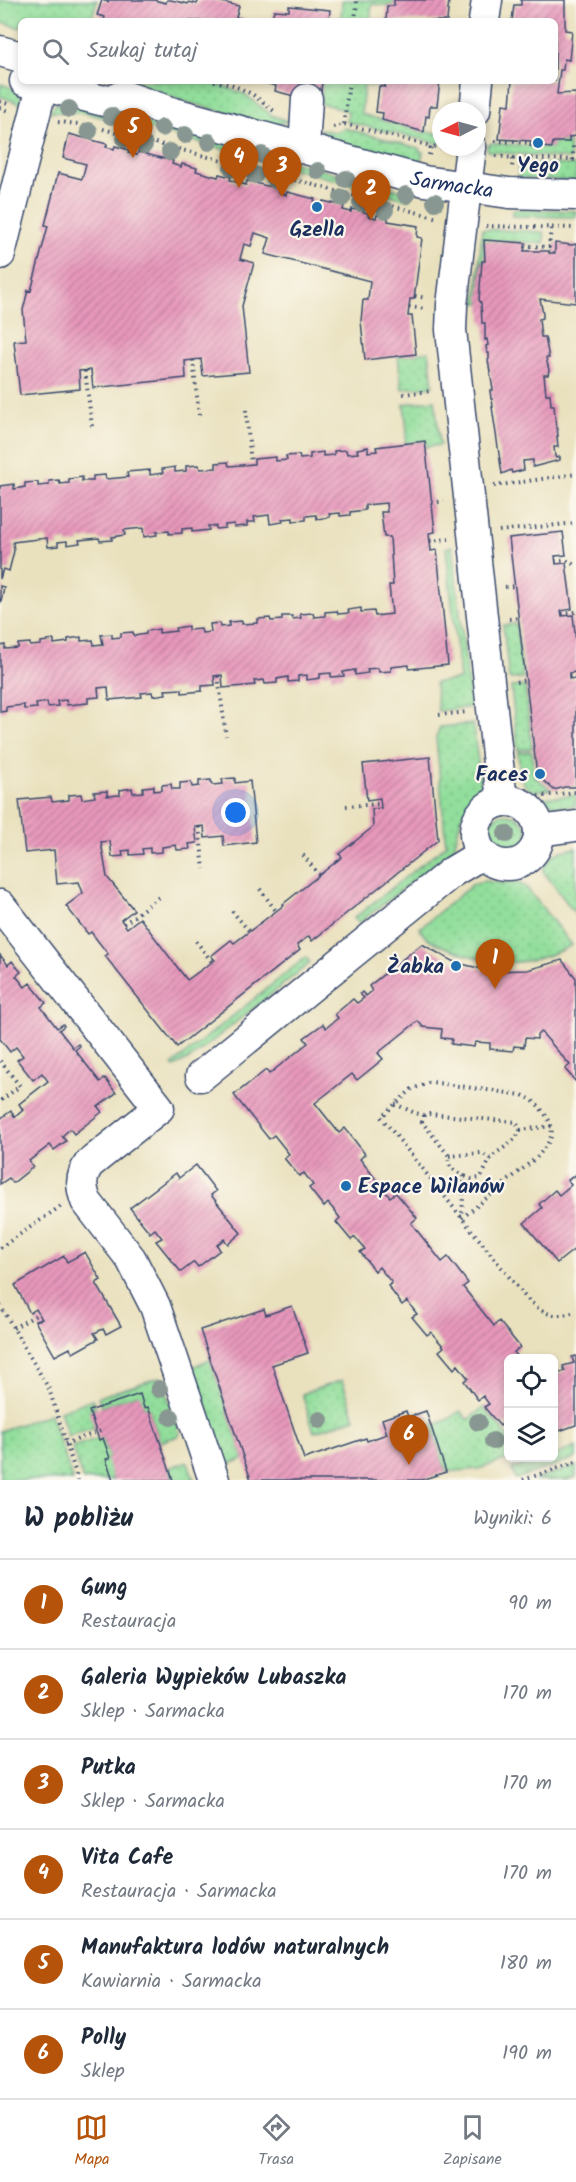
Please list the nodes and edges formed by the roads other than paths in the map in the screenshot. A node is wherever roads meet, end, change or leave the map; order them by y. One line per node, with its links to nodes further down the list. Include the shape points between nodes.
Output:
1 (487, 0): 2 (street)
2 (484, 18)
3 (0, 51): 4 (street)
4 (18, 56)
5 (0, 74): 6 (street, Sarmacka)
6 (18, 79)
7 (29, 84): 17 (street, via 34,119)
8 (37, 84): 10 (street, Sarmacka, via 104,101)
9 (478, 84): 12 (street)
10 (118, 89): 13 (street, Sarmacka, via 174,112)
11 (307, 99): 13 (street)
12 (476, 102)
13 (304, 148): 15 (street, Sarmacka, via 403,176)
14 (477, 156): 15 (street)
15 (466, 187): 16 (street, Sarmacka); 18 (street, via 452,305 453,360)
16 (576, 195)
17 (0, 254)
18 (491, 800): 20 (street, via 515,802 527,808 535,818); 21 (street, via 476,822)
19 (576, 826): 20 (street)
20 (543, 843): 21 (street, via 538,842 533,853 514,865 502,866)
21 (478, 857): 23 (street, via 452,872)
22 (0, 905): 24 (street, via 159,1108 89,1164 82,1191 145,1282)
23 (201, 1076)
24 (214, 1480)

